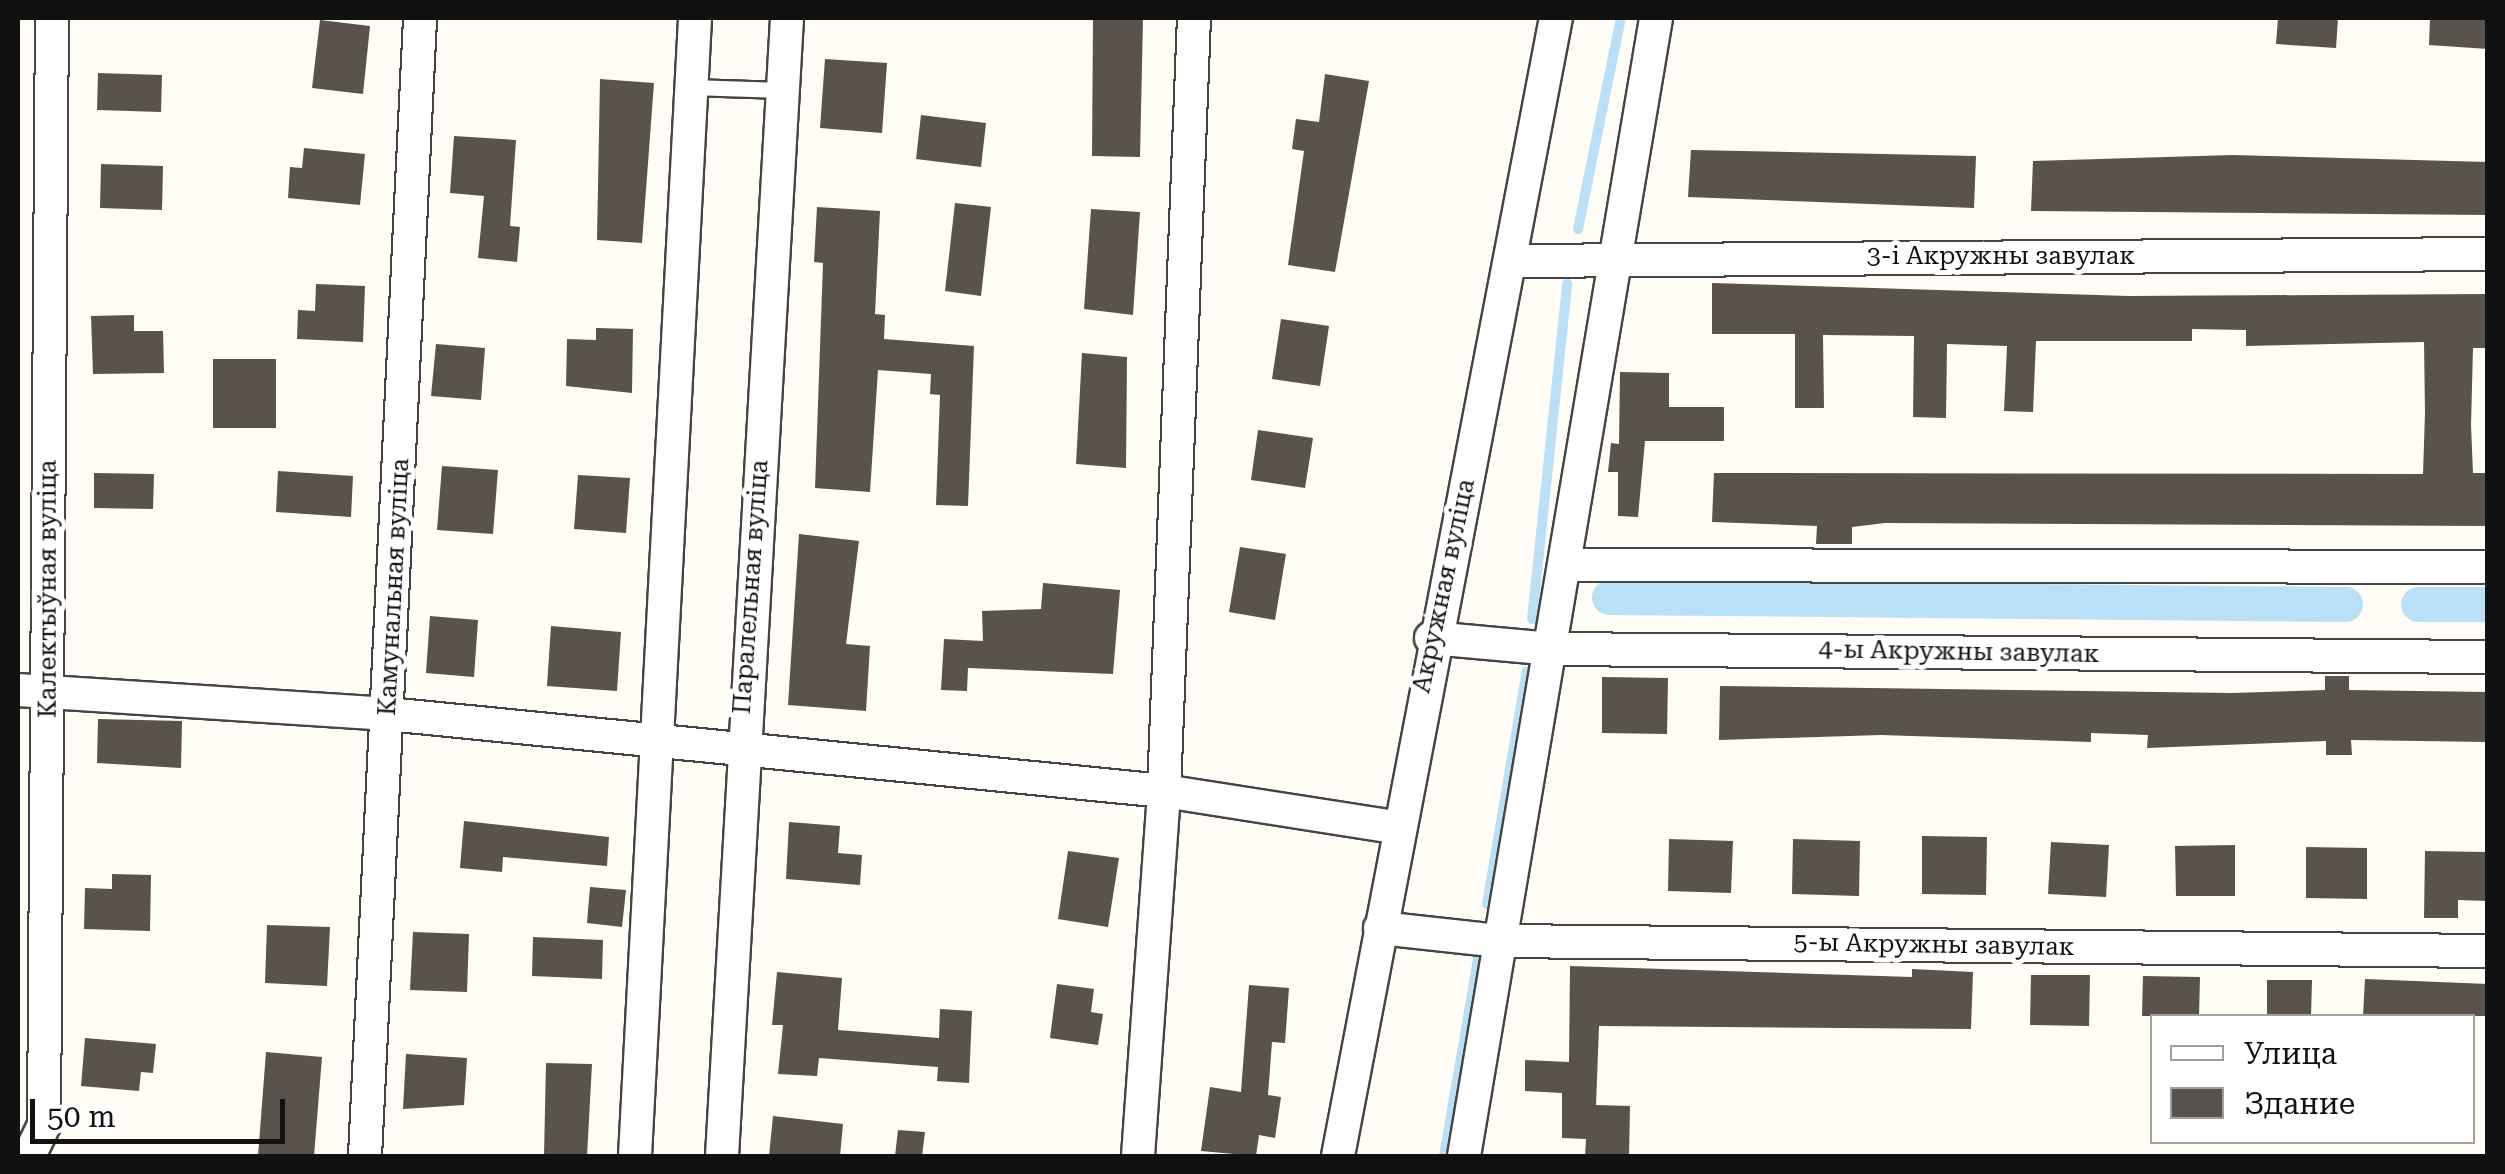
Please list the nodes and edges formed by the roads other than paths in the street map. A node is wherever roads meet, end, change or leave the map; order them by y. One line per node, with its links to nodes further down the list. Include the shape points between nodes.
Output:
1 (52, 18): 18 (street, Калектыўная вуліца)
2 (420, 18): 19 (street, Камунальная вуліца)
3 (695, 18): 8 (street)
4 (787, 18): 9 (street, Паралельная вуліца)
5 (1194, 18): 22 (street)
6 (1556, 18): 11 (street, Акружная вуліца)
7 (1656, 18): 12 (street)
8 (691, 88): 9 (lane); 20 (street)
9 (782, 90): 21 (street, Паралельная вуліца)
10 (2488, 254): 12 (street, 3-і Акружны завулак)
11 (1515, 260): 12 (street, 3-і Акружны завулак); 15 (street, Акружная вуліца)
12 (1609, 264): 13 (street)
13 (1569, 565): 14 (street); 16 (street)
14 (2488, 567)
15 (1432, 638): 16 (street, 4-ы Акружны завулак); 23 (street, Акружная вуліца)
16 (1552, 649): 17 (street, 4-ы Акружны завулак); 25 (street)
17 (2488, 657)
18 (32, 690): 19 (street); 27 (street, Калектыўная вуліца, via 44,1125)
19 (388, 714): 20 (street); 28 (street, Камунальная вуліца)
20 (654, 742): 21 (street); 29 (street)
21 (740, 753): 22 (street); 30 (street, Паралельная вуліца)
22 (1164, 791): 23 (street); 31 (street)
23 (1395, 827): 24 (street, Акружная вуліца)
24 (1380, 928): 25 (street, 5-ы Акружны завулак); 32 (street, Акружная вуліца)
25 (1500, 941): 26 (street, 5-ы Акружны завулак); 33 (street)
26 (2488, 951)
27 (29, 1156)
28 (365, 1156)
29 (635, 1156)
30 (722, 1156)
31 (1138, 1156)
32 (1338, 1156)
33 (1464, 1156)

